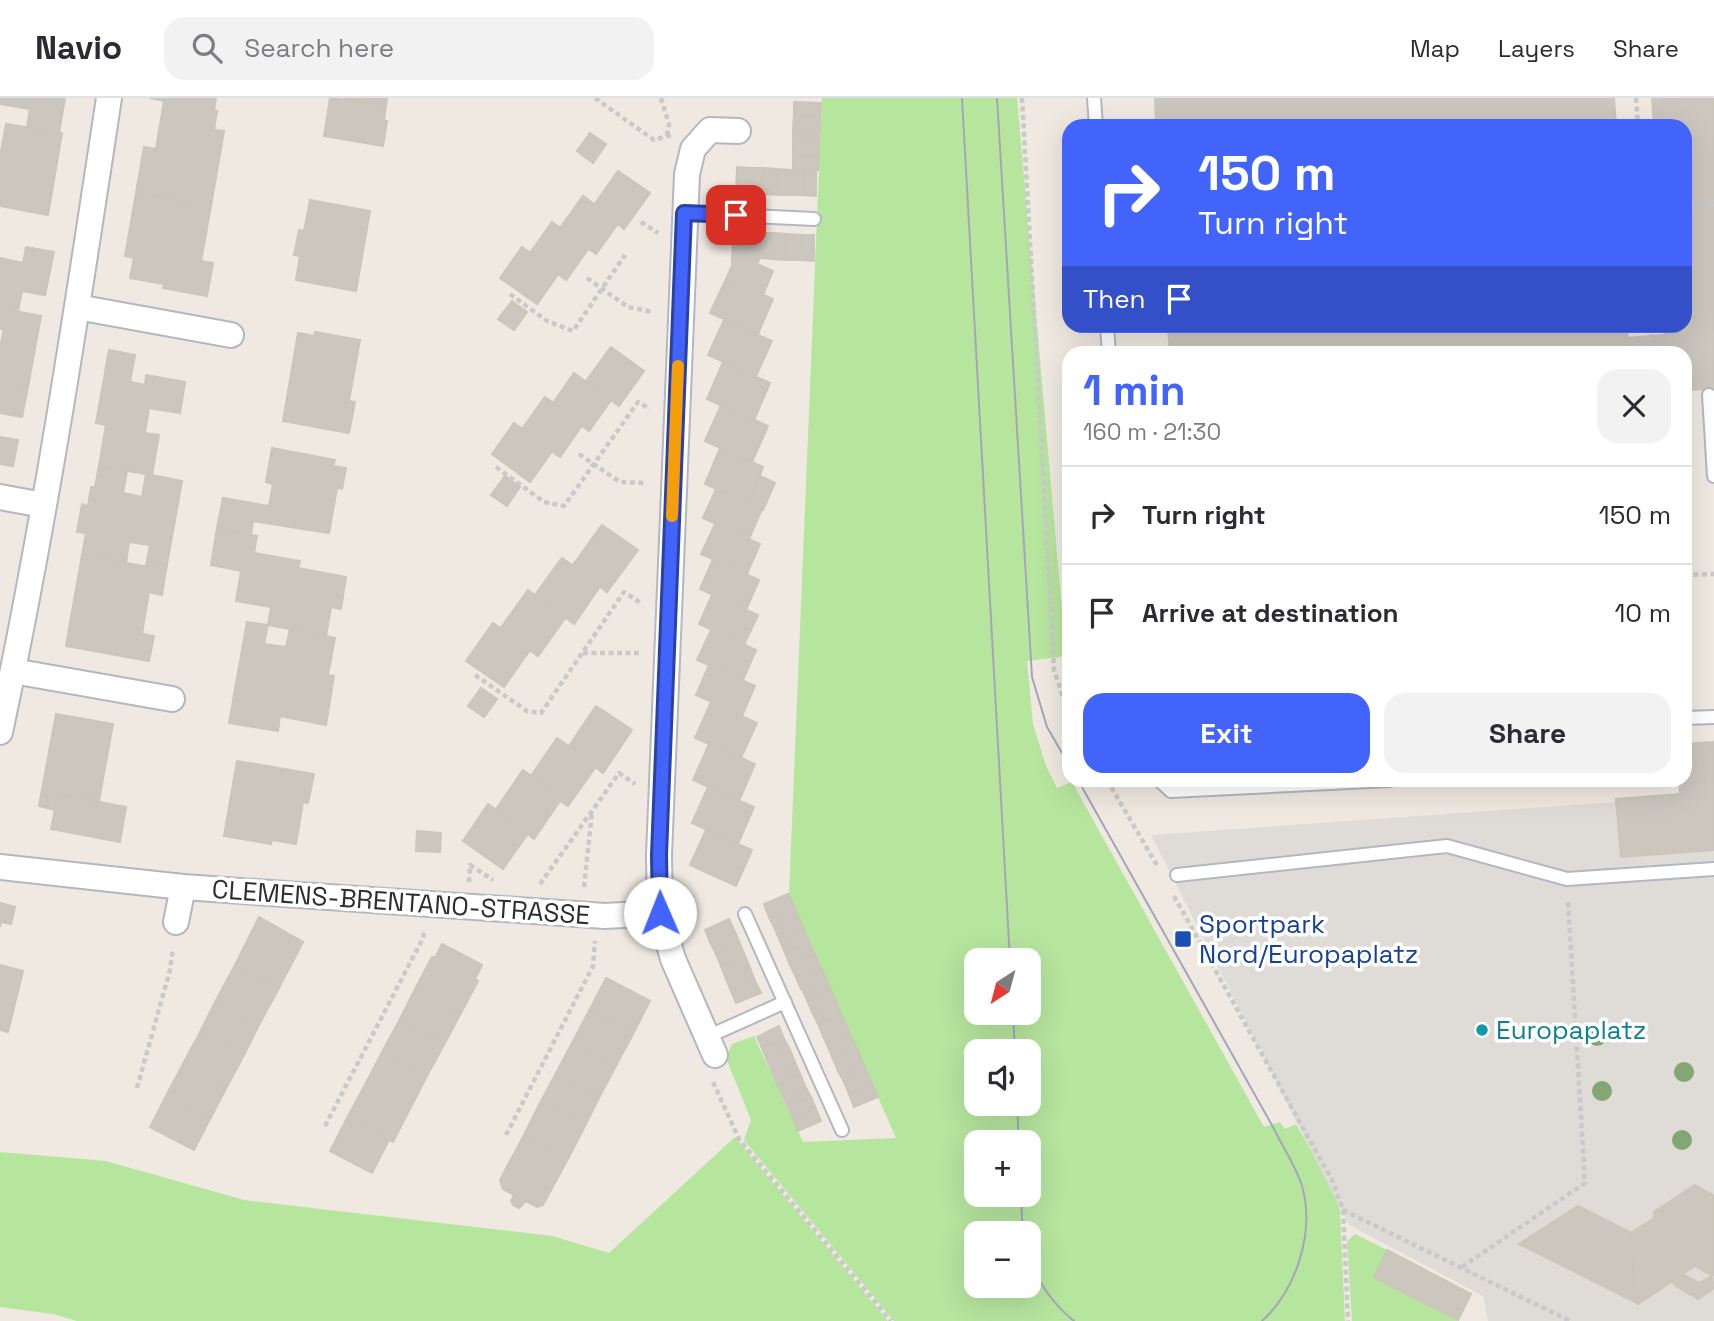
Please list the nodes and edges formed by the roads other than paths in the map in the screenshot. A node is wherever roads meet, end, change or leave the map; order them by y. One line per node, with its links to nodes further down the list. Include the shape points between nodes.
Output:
1 (109, 98): 7 (street)
2 (1094, 98): 3 (lane)
3 (1096, 119)
4 (738, 131): 5 (street, via 710,130 693,149)
5 (684, 213): 6 (lane); 24 (street)
6 (814, 219)
7 (78, 307): 8 (street); 12 (street)
8 (231, 335)
9 (1709, 396): 10 (lane)
10 (1714, 476)
11 (0, 497): 12 (street)
12 (43, 505): 13 (street)
13 (13, 671): 14 (street); 17 (street)
14 (172, 699)
15 (1714, 717): 16 (lane)
16 (1692, 718)
17 (0, 732)
18 (1167, 787): 19 (lane, via 1171,791)
19 (1251, 787)
20 (0, 867): 23 (street, CLEMENS-BRENTANO-STRASSE)
21 (1714, 869): 22 (lane, via 1567,879 1447,846)
22 (1177, 875)
23 (183, 887): 24 (street, CLEMENS-BRENTANO-STRASSE, via 589,915); 26 (street, CLEMENS-BRENTANO-STRASSE)
24 (660, 913): 28 (street, via 673,959)
25 (745, 914): 27 (lane)
26 (176, 922)
27 (785, 1002): 28 (lane); 29 (lane)
28 (711, 1046)
29 (842, 1130)

